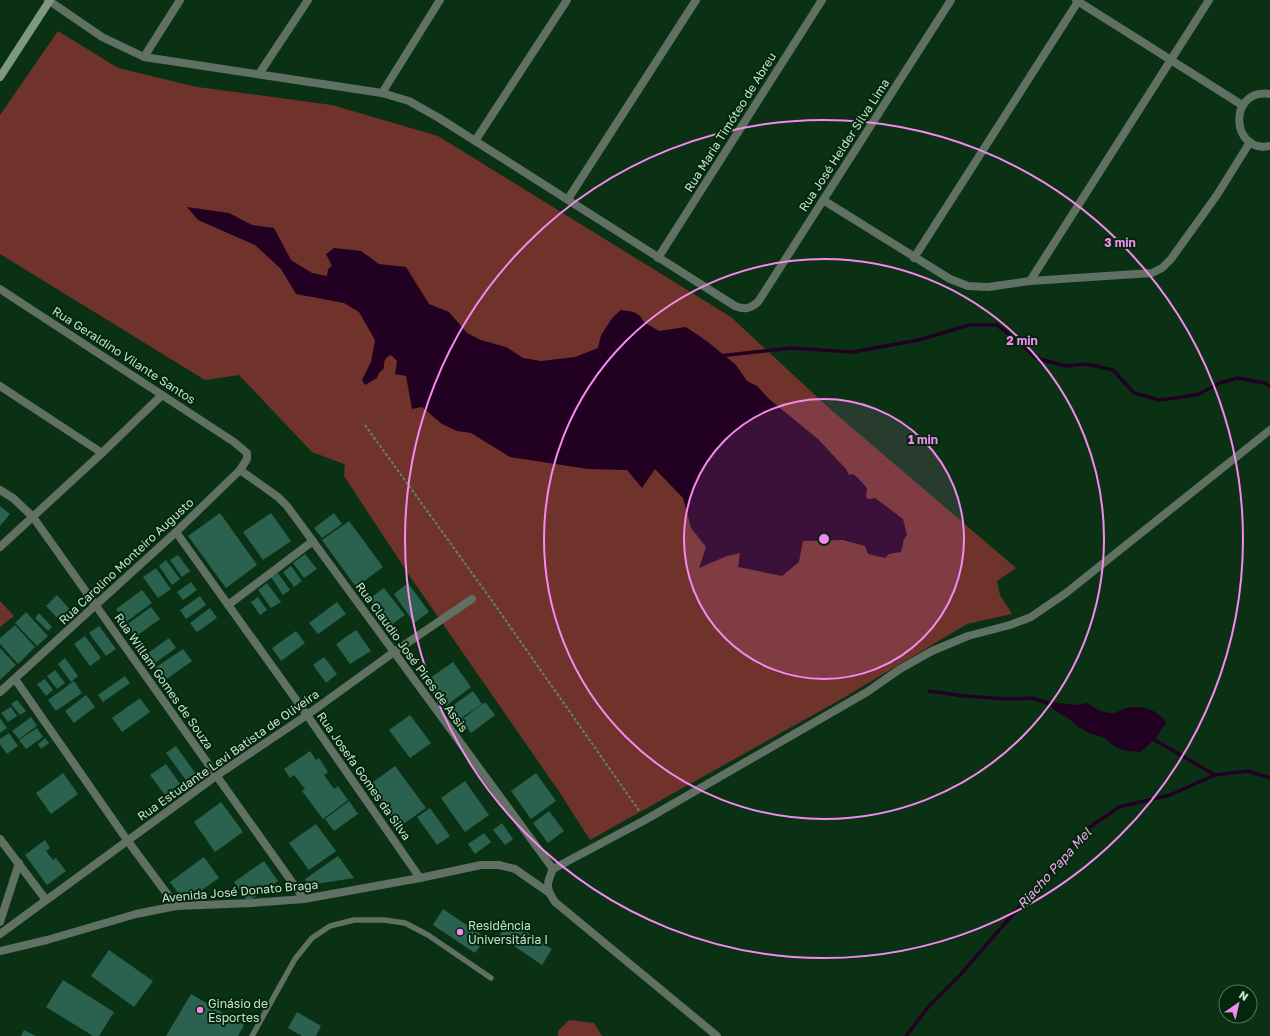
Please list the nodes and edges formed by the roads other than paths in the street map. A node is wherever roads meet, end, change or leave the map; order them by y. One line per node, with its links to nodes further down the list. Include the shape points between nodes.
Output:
1 (49, 0): 11 (street, via 102,37); 14 (street)
2 (180, 0): 11 (street)
3 (308, 0): 13 (street)
4 (440, 0): 15 (street)
5 (567, 0): 18 (street)
6 (696, 0): 21 (street)
7 (822, 0): 23 (street, Rua Maria Timóteo de Abreu)
8 (951, 0): 22 (street, Rua José Helder Silva Lima)
9 (1077, 0): 12 (street); 24 (street)
10 (1209, 0): 12 (street)
11 (144, 58): 13 (street)
12 (1170, 61): 17 (street); 25 (street)
13 (259, 74): 15 (street)
14 (0, 77)
15 (382, 93): 18 (street, via 410,101)
16 (1270, 94): 17 (street, via 1256,94)
17 (1242, 105): 19 (street, via 1238,121 1240,129)
18 (475, 141): 21 (street)
19 (1250, 142): 20 (street, via 1258,146); 25 (street, via 1213,201 1162,268 1152,273)
20 (1270, 146)
21 (568, 199): 23 (street)
22 (823, 200): 23 (street, Rua José Helder Silva Lima, via 758,302 750,308 735,306); 24 (street)
23 (658, 258)
24 (914, 258): 25 (street, via 950,279 968,286 988,287)
25 (1030, 282)
26 (0, 289): 28 (street, Rua Geraldino Vilante Santos)
27 (0, 386): 31 (street)
28 (162, 395): 30 (street, Rua Geraldino Vilante Santos); 31 (street)
29 (1270, 430): 49 (street, via 1066,593 1031,617 968,636 932,651 867,692 645,820)
30 (234, 442): 32 (street, Rua Carolino Monteiro Augusto, via 246,453 247,459)
31 (102, 453): 34 (street)
32 (240, 470): 35 (street, Rua Carolino Monteiro Augusto); 36 (street, Rua Claudio José Pires de Assis, via 278,497)
33 (0, 490): 34 (street, Rua Willam Gomes de Souza, via 13,498)
34 (33, 517): 37 (street); 39 (street, Rua Willam Gomes de Souza)
35 (176, 532): 39 (street, Rua Carolino Monteiro Augusto); 40 (street, Rua Josefa Gomes da Silva)
36 (313, 540): 40 (street); 41 (street, Rua Claudio José Pires de Assis)
37 (0, 547)
38 (472, 599): 41 (street, Rua Estudante Levi Batista de Oliveira)
39 (96, 605): 42 (street, Rua Carolino Monteiro Augusto); 45 (street, Rua Willam Gomes de Souza)
40 (228, 605): 44 (street, Rua Josefa Gomes da Silva)
41 (394, 652): 44 (street, Rua Estudante Levi Batista de Oliveira); 49 (street, Rua Claudio José Pires de Assis)
42 (15, 679): 43 (street, Rua Carolino Monteiro Augusto); 47 (street)
43 (0, 692)
44 (307, 715): 45 (street, Rua Estudante Levi Batista de Oliveira); 50 (street, Rua Josefa Gomes da Silva)
45 (216, 776): 47 (street, Rua Estudante Levi Batista de Oliveira); 52 (street, Rua Willam Gomes de Souza)
46 (0, 839): 48 (street)
47 (127, 840): 53 (street, Rua Estudante Levi Batista de Oliveira); 54 (street)
48 (19, 863): 53 (street); 55 (street)
49 (553, 869): 51 (street, via 548,880)
50 (420, 878): 51 (street, Avenida José Donato Braga, via 481,865 499,865 515,869); 52 (street, Avenida José Donato Braga)
51 (548, 892): 60 (street, Avenida José Donato Braga, via 555,902)
52 (304, 898): 54 (street, Avenida José Donato Braga)
53 (46, 900): 56 (street, Rua Estudante Levi Batista de Oliveira)
54 (176, 906): 57 (street, Avenida José Donato Braga, via 136,914)
55 (0, 922)
56 (0, 934)
57 (0, 951)
58 (491, 978): 59 (lane, via 428,935 405,923 354,920 330,926 312,938 295,959)
59 (252, 1036)
60 (717, 1036)

